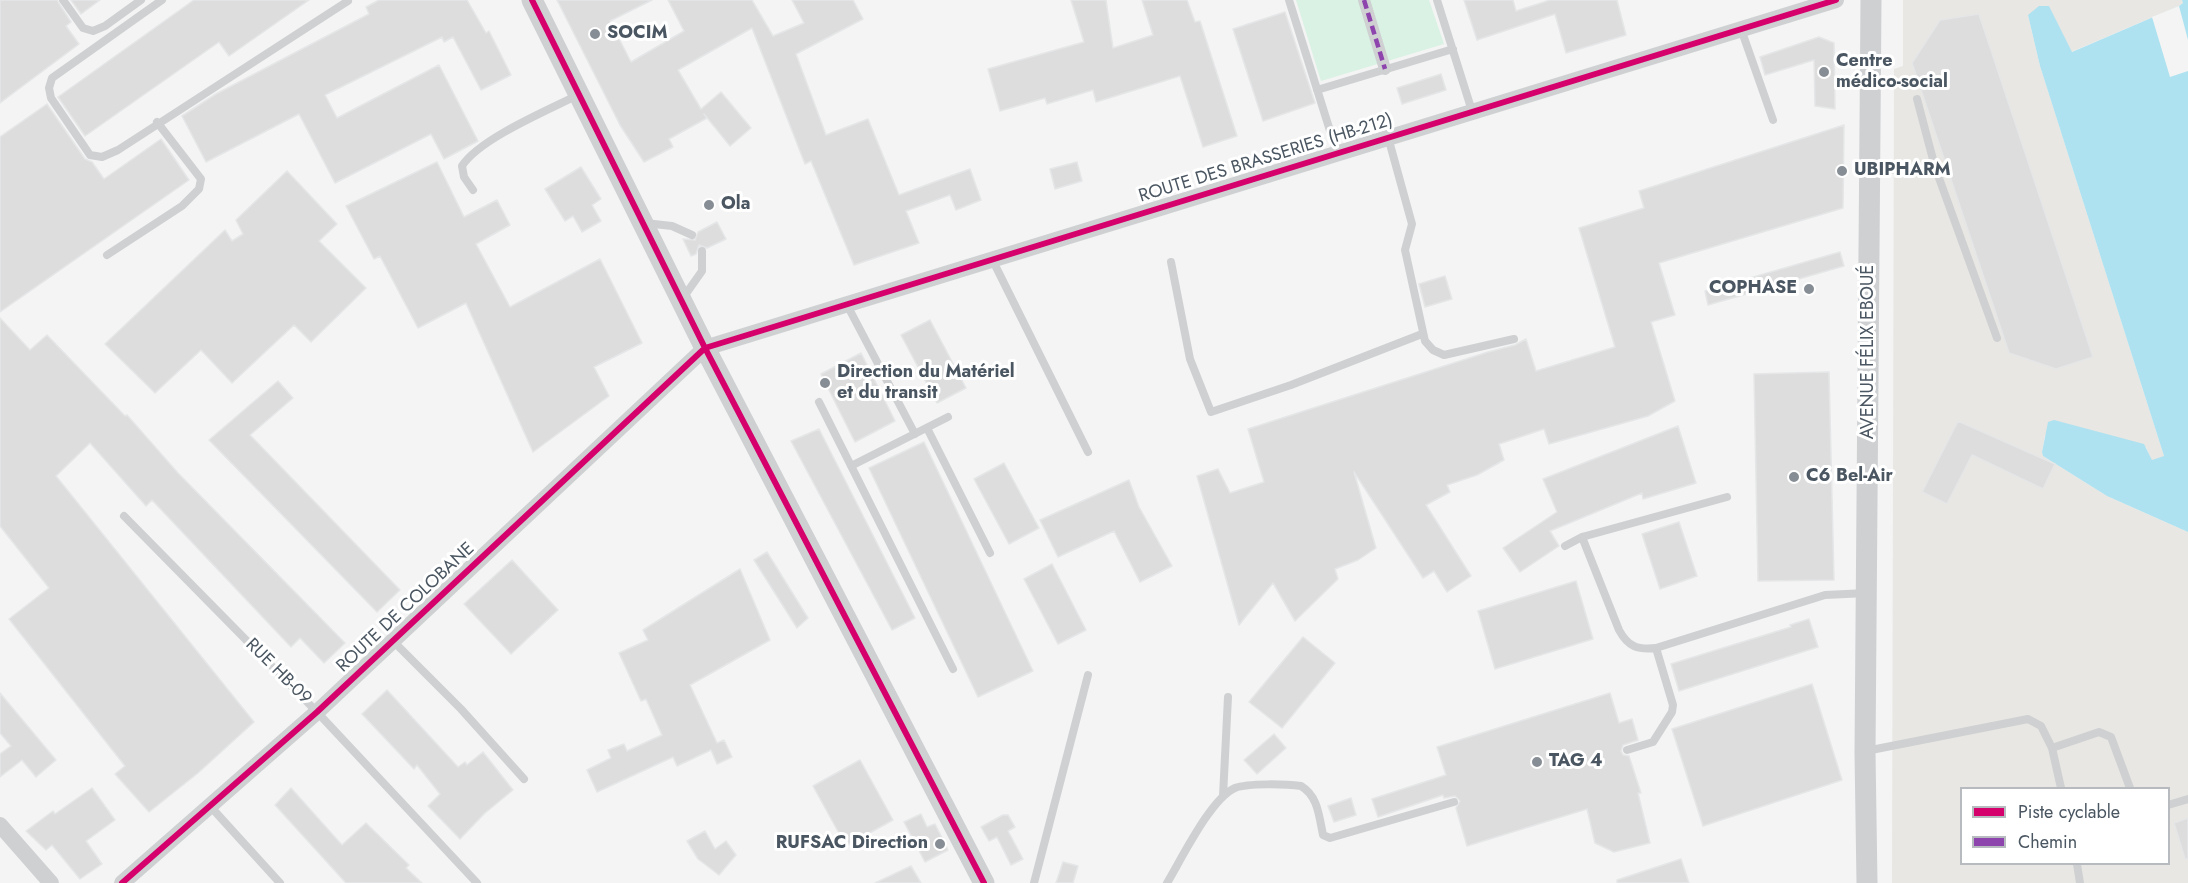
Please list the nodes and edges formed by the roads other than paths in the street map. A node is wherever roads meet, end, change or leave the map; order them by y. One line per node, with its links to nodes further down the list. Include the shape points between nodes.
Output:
1 (63, 0): 2 (lane, via 83,28 93,31)
2 (141, 0)
3 (162, 0): 19 (lane, via 52,78 49,88 51,98 90,155 102,157 118,150)
4 (348, 0): 19 (lane)
5 (532, 0): 15 (street)
6 (1289, 0): 14 (lane)
7 (1364, 0): 13 (street)
8 (1437, 0): 12 (lane)
9 (1836, 0): 11 (street, ROUTE DES BRASSERIES (HB-212))
10 (1871, 0): 23 (street, AVENUE FÉLIX EBOUÉ)
11 (1741, 29): 17 (street, ROUTE DES BRASSERIES (HB-212)); 18 (lane)
12 (1453, 49): 13 (lane); 17 (lane)
13 (1385, 69): 14 (lane)
14 (1317, 90): 21 (lane)
15 (579, 95): 24 (lane, via 519,125 468,157 462,166); 25 (street)
16 (1917, 99): 22 (lane)
17 (1472, 111): 20 (street, ROUTE DES BRASSERIES (HB-212))
18 (1773, 120)
19 (157, 123): 28 (lane, via 201,179 200,189 182,206)
20 (1388, 137): 21 (street, ROUTE DES BRASSERIES (HB-212)); 33 (lane, via 1412,224 1405,250)
21 (1337, 153): 29 (street, ROUTE DES BRASSERIES (HB-212))
22 (1935, 167): 23 (lane); 34 (lane)
23 (1870, 171): 48 (street, AVENUE FÉLIX EBOUÉ)
24 (473, 190)
25 (642, 223): 26 (lane, via 672,226); 31 (street)
26 (692, 235)
27 (702, 251): 31 (lane, via 702,271)
28 (106, 255)
29 (991, 258): 32 (street, ROUTE DES BRASSERIES (HB-212)); 41 (lane)
30 (1171, 262): 33 (lane, via 1190,359 1211,412)
31 (681, 301): 36 (street)
32 (846, 303): 36 (street, ROUTE DES BRASSERIES (HB-212)); 40 (lane)
33 (1422, 334): 35 (lane, via 1433,350 1444,355)
34 (1997, 338)
35 (1514, 339)
36 (705, 348): 49 (street, ROUTE DE COLOBANE); 72 (street)
37 (819, 402): 42 (lane)
38 (948, 417): 39 (lane)
39 (927, 428): 40 (lane); 47 (lane)
40 (915, 434): 42 (lane)
41 (1088, 452)
42 (851, 466): 51 (lane)
43 (1727, 497): 45 (lane)
44 (124, 516): 54 (lane, RUE HB-09)
45 (1582, 537): 46 (lane); 50 (lane, via 1622,636 1635,648)
46 (1565, 546)
47 (990, 553)
48 (1867, 593): 50 (lane, via 1825,595); 57 (street, AVENUE FÉLIX EBOUÉ)
49 (393, 641): 54 (street, ROUTE DE COLOBANE); 58 (lane)
50 (1656, 648): 56 (lane, via 1672,697 1672,709 1653,742)
51 (952, 669)
52 (1088, 675): 73 (lane)
53 (1228, 697): 61 (lane)
54 (317, 712): 65 (street, ROUTE DE COLOBANE); 71 (lane, RUE HB-09)
55 (2052, 748): 57 (lane, via 2041,726 2028,719); 59 (lane); 60 (lane, via 2105,733)
56 (1628, 750)
57 (1865, 752): 75 (street, AVENUE FÉLIX EBOUÉ)
58 (524, 778)
59 (2061, 787)
60 (2129, 787)
61 (1223, 796): 63 (lane, via 1247,786 1300,786 1310,791 1323,835 1330,838); 74 (lane)
62 (2188, 799): 64 (lane)
63 (1454, 802)
64 (2170, 805)
65 (210, 806): 69 (street, ROUTE DE COLOBANE); 70 (lane)
66 (0, 825): 68 (street)
67 (2077, 865): 76 (lane)
68 (51, 883)
69 (122, 883)
70 (280, 883)
71 (477, 883)
72 (984, 883)
73 (1034, 883)
74 (1167, 883)
75 (1867, 883)
76 (2080, 883)

